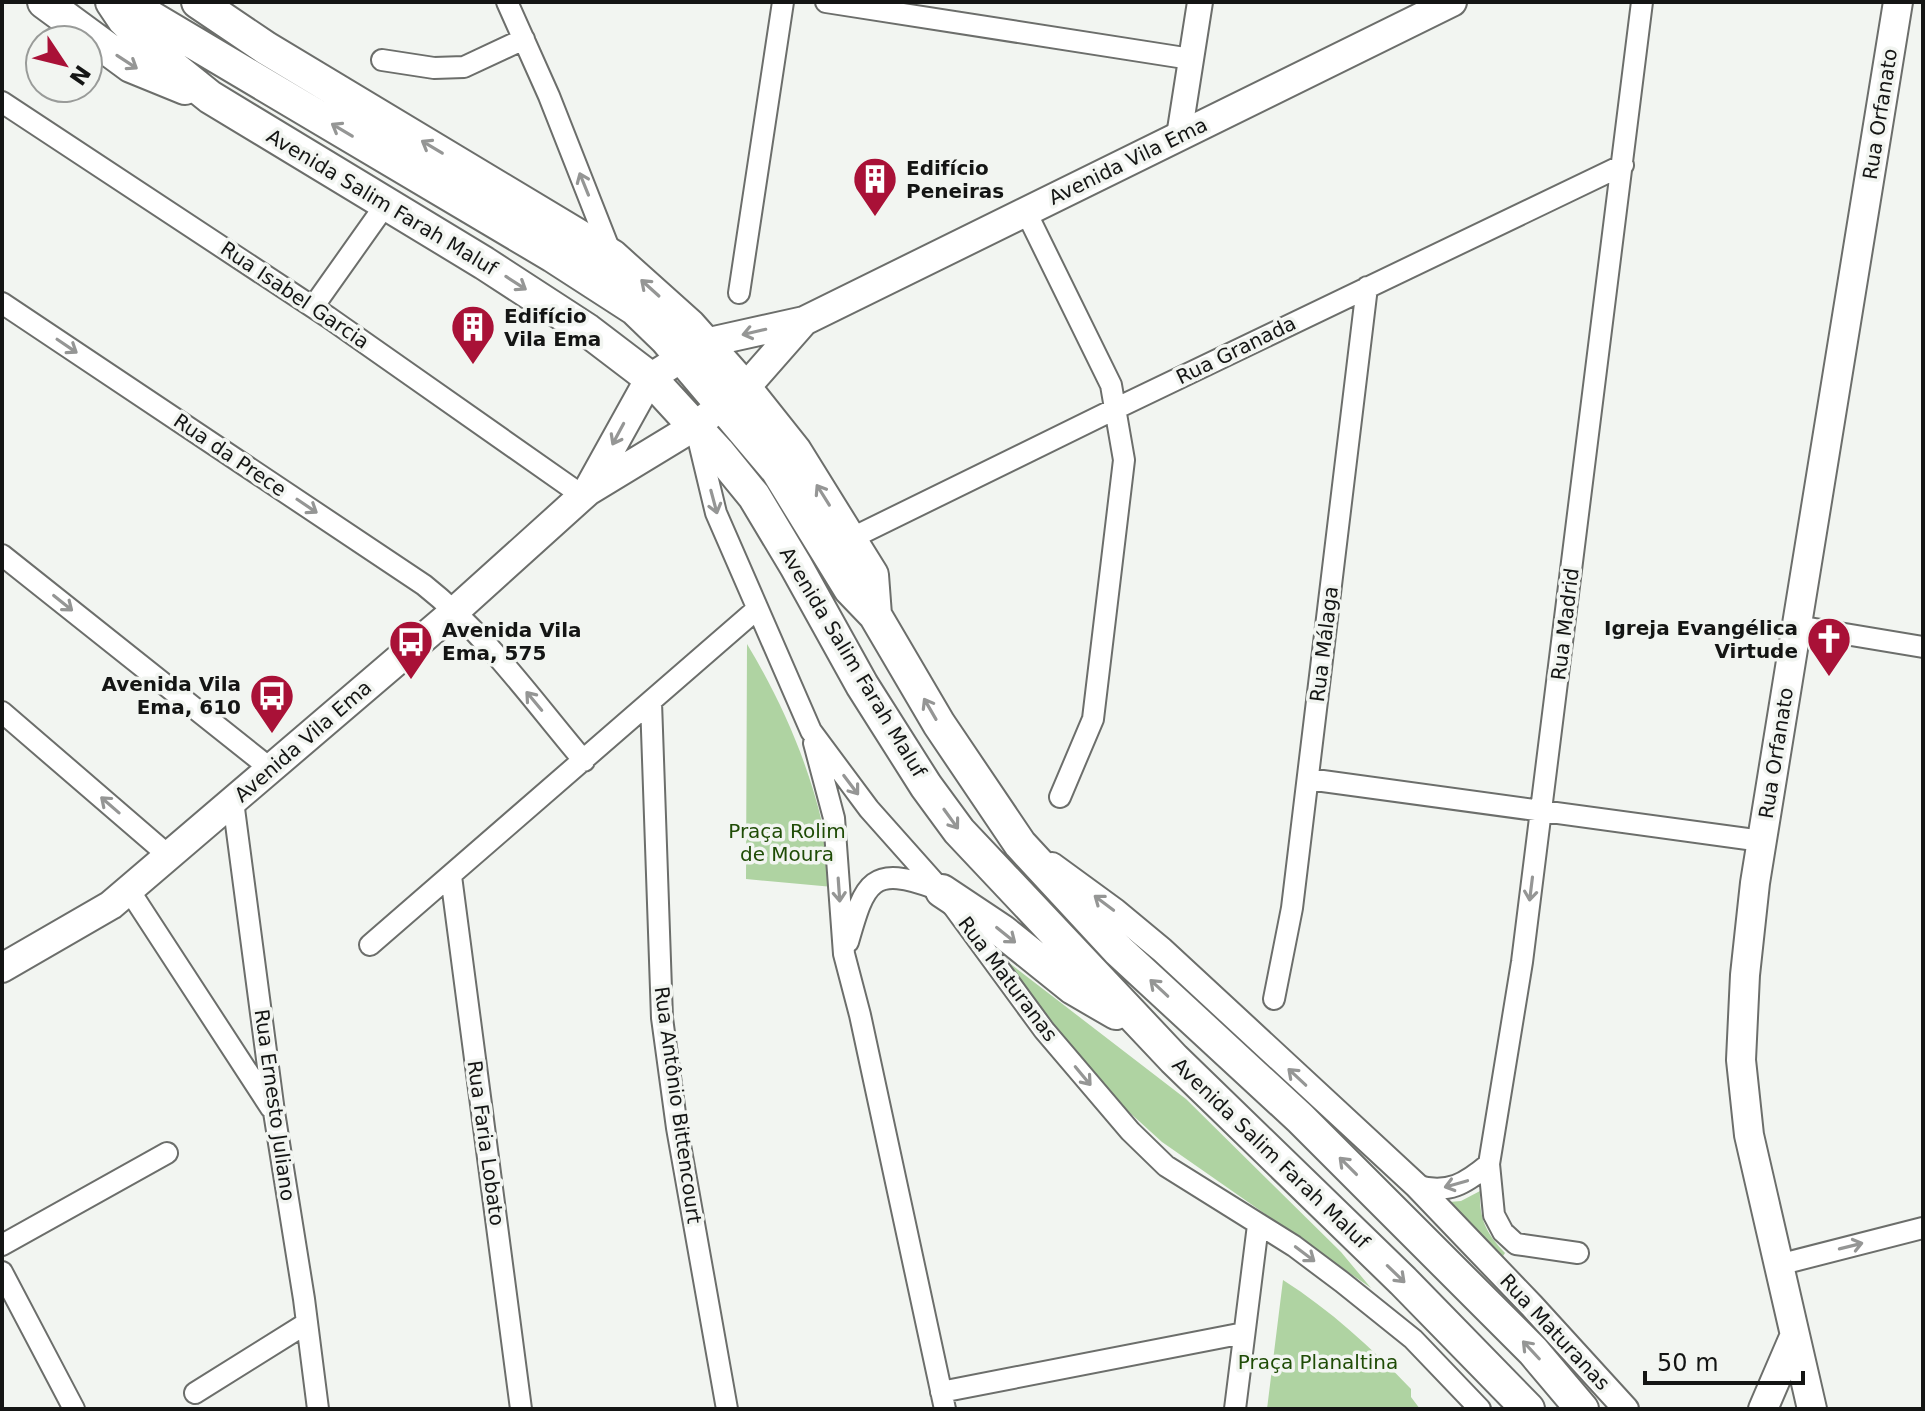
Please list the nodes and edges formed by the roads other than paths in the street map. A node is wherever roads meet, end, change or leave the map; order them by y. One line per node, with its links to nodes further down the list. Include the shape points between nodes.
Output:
1 (44, 2): 15 (highway, one-way to 15, via 131,66)
2 (112, 2): 15 (highway, Avenida Salim Farah Maluf, via 164,60)
3 (125, 2): 27 (highway, one-way to 3, via 553,256)
4 (198, 2): 21 (highway, one-way to 4)
5 (507, 2): 12 (street)
6 (783, 2): 23 (street)
7 (826, 2): 13 (street)
8 (1200, 2): 13 (street)
9 (1452, 2): 17 (main road, Avenida Vila Ema)
10 (1642, 2): 18 (street, Rua Madrid)
11 (1898, 2): 38 (main road, Rua Orfanato)
12 (524, 39): 14 (street, via 464,67); 21 (street, one-way to 12)
13 (1191, 59): 17 (street)
14 (382, 60)
15 (210, 97): 19 (highway, Avenida Salim Farah Maluf)
16 (2, 102): 25 (street, Rua Isabel Garcia)
17 (1179, 136): 20 (main road, Avenida Vila Ema)
18 (1623, 165): 22 (street, Rua Granada); 48 (street, Rua Madrid)
19 (386, 204): 25 (street); 28 (highway, Avenida Salim Farah Maluf, one-way to 28, via 587,330)
20 (1026, 212): 26 (main road, Avenida Vila Ema); 30 (street, via 1111,385)
21 (612, 256): 27 (highway, one-way to 21, via 651,288)
22 (1367, 287): 30 (street, Rua Granada); 45 (street, Rua Málaga)
23 (739, 293)
24 (2, 303): 36 (street, Rua da Prece, one-way to 36, via 418,580)
25 (313, 307): 32 (street, Rua Isabel Garcia)
26 (804, 321): 27 (main road, Avenida Vila Ema, one-way to 27); 29 (main road, Avenida Vila Ema)
27 (693, 350): 28 (main road, Avenida Vila Ema); 29 (highway)
28 (650, 378): 31 (highway, Avenida Salim Farah Maluf); 32 (main road, Avenida Vila Ema, one-way to 32)
29 (734, 396): 31 (main road, Avenida Vila Ema); 33 (highway, one-way to 29, via 795,451); 37 (highway, via 850,589)
30 (1117, 408): 33 (street, Rua Granada); 46 (street, via 1124,460 1093,719)
31 (695, 426): 32 (main road, Avenida Vila Ema); 35 (street, Rua Maturanas, one-way to 35, via 716,513); 59 (highway, Avenida Salim Farah Maluf, one-way to 59, via 754,496 862,685 959,831)
32 (585, 493): 36 (main road, Avenida Vila Ema)
33 (850, 539): 37 (highway, via 872,575)
34 (2, 555): 44 (street, one-way to 44)
35 (757, 609): 40 (street); 42 (street, Rua Maturanas)
36 (455, 611): 43 (street, Rua da Prece, one-way to 36); 44 (main road, Avenida Vila Ema)
37 (875, 615): 50 (highway, one-way to 37, via 956,751)
38 (1797, 626): 39 (street); 49 (main road, Rua Orfanato)
39 (1923, 647)
40 (651, 702): 43 (street); 79 (street, Rua Antônio Bittencourt, via 662,1018)
41 (2, 712): 51 (street, one-way to 41)
42 (811, 731): 54 (street, Rua Maturanas, one-way to 54, via 869,809); 56 (street, one-way to 56, via 834,818)
43 (584, 761): 52 (street)
44 (271, 769): 47 (main road, Avenida Vila Ema)
45 (1308, 779): 48 (street); 58 (street, Rua Málaga)
46 (1060, 797)
47 (233, 801): 51 (main road, Avenida Vila Ema); 60 (street, Rua Ernesto Juliano)
48 (1541, 811): 49 (street); 62 (street, Rua Madrid, one-way to 62)
49 (1762, 841): 68 (main road, Rua Orfanato, via 1745,975 1741,1060 1749,1135)
50 (1020, 844): 63 (street, one-way to 50, via 1162,950); 83 (highway, one-way to 50, via 1522,1341 1300,1118 1118,950)
51 (169, 856): 53 (main road, Avenida Vila Ema)
52 (451, 876): 55 (street); 78 (street, Rua Faria Lobato)
53 (129, 890): 57 (main road, Avenida Vila Ema); 60 (street)
54 (942, 891): 56 (street, via 894,877 880,880 861,897); 59 (highway, one-way to 59, via 1073,988); 64 (street, Rua Maturanas, one-way to 64, via 1044,1030 1130,1131 1166,1166)
55 (370, 945)
56 (844, 954): 75 (street)
57 (2, 968)
58 (1274, 999)
59 (1141, 1023): 82 (highway, Avenida Salim Farah Maluf, one-way to 82)
60 (274, 1112): 71 (street, Rua Ernesto Juliano)
61 (167, 1153): 66 (street)
62 (1489, 1164): 63 (street, one-way to 63, via 1464,1184 1431,1190); 67 (street, Rua Maturanas, via 1494,1215 1503,1232 1516,1244)
63 (1417, 1186): 84 (street, Rua Maturanas)
64 (1258, 1225): 72 (street); 81 (street, Rua Maturanas, one-way to 81, via 1294,1246 1413,1339)
65 (1923, 1228): 68 (street, one-way to 65)
66 (2, 1245)
67 (1578, 1253)
68 (1778, 1265): 73 (main road, Rua Orfanato)
69 (2, 1272): 70 (street)
70 (9, 1303): 76 (street)
71 (307, 1323): 74 (street); 77 (street, Rua Ernesto Juliano)
72 (1244, 1333): 75 (street); 80 (street)
73 (1794, 1337): 85 (main road); 86 (main road, Rua Orfanato)
74 (195, 1393)
75 (943, 1401)
76 (74, 1409)
77 (318, 1409)
78 (521, 1409)
79 (727, 1409)
80 (1235, 1409)
81 (1480, 1409)
82 (1528, 1409)
83 (1582, 1409)
84 (1626, 1409)
85 (1763, 1409)
86 (1812, 1409)

